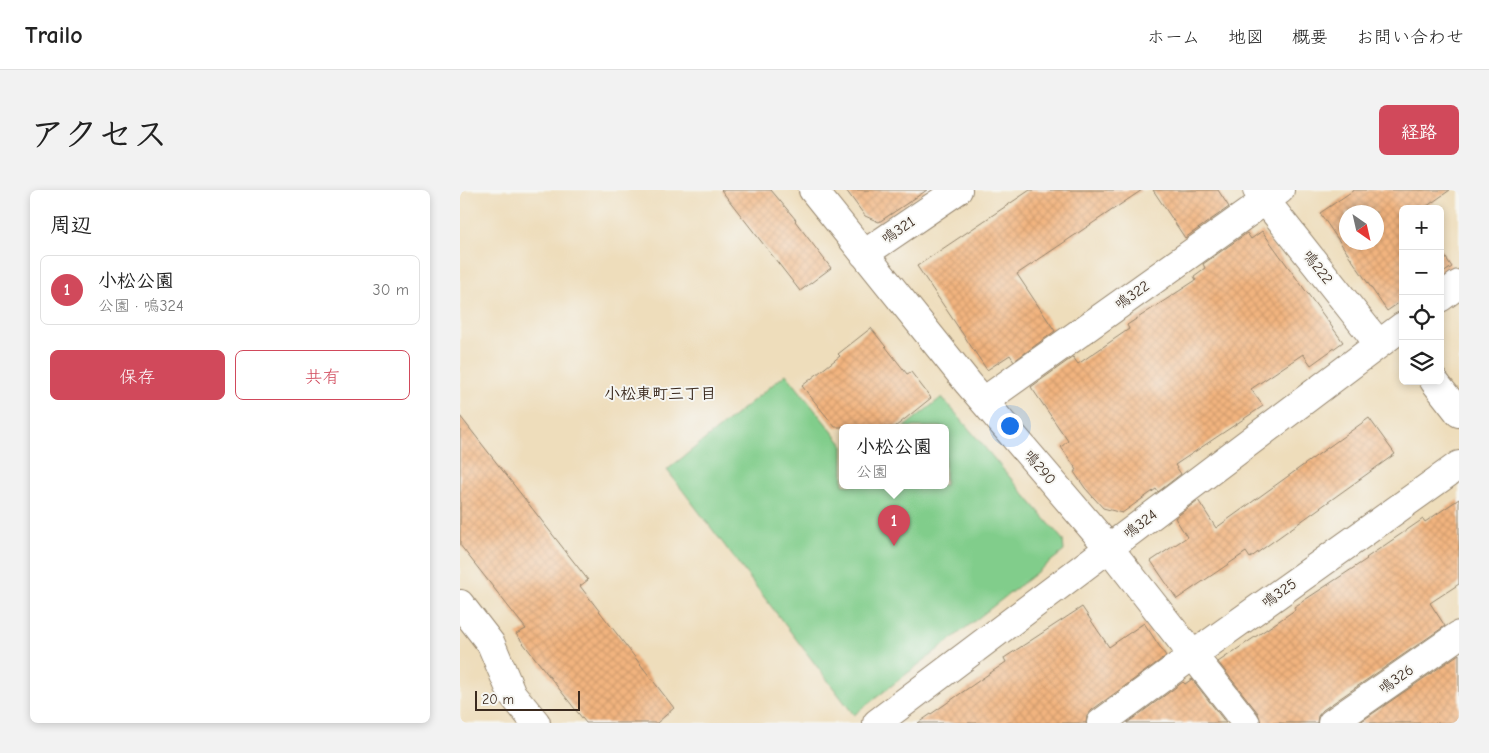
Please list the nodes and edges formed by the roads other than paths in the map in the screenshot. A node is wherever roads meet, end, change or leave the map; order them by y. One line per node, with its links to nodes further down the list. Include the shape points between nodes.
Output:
1 (813, 190): 4 (street, 鳴290)
2 (958, 190): 4 (street, 鳴321)
3 (1267, 194): 7 (street, 鳴222); 9 (street, 鳴322)
4 (864, 254): 9 (street, 鳴290)
5 (1459, 284): 6 (street)
6 (1444, 295)
7 (1395, 335): 12 (street, 鳴324)
8 (1437, 385): 10 (street)
9 (984, 401): 12 (street, 鳴290)
10 (1459, 413)
11 (1459, 465): 15 (street, 鳴325)
12 (1109, 548): 15 (street, 鳴290); 17 (street, 鳴324)
13 (460, 604): 16 (street, via 491,644 512,694)
14 (1459, 635): 20 (street, 鳴326)
15 (1193, 655): 18 (street, 鳴325); 19 (street, 鳴290)
16 (536, 723)
17 (877, 723)
18 (1101, 723)
19 (1246, 723)
20 (1332, 723)

